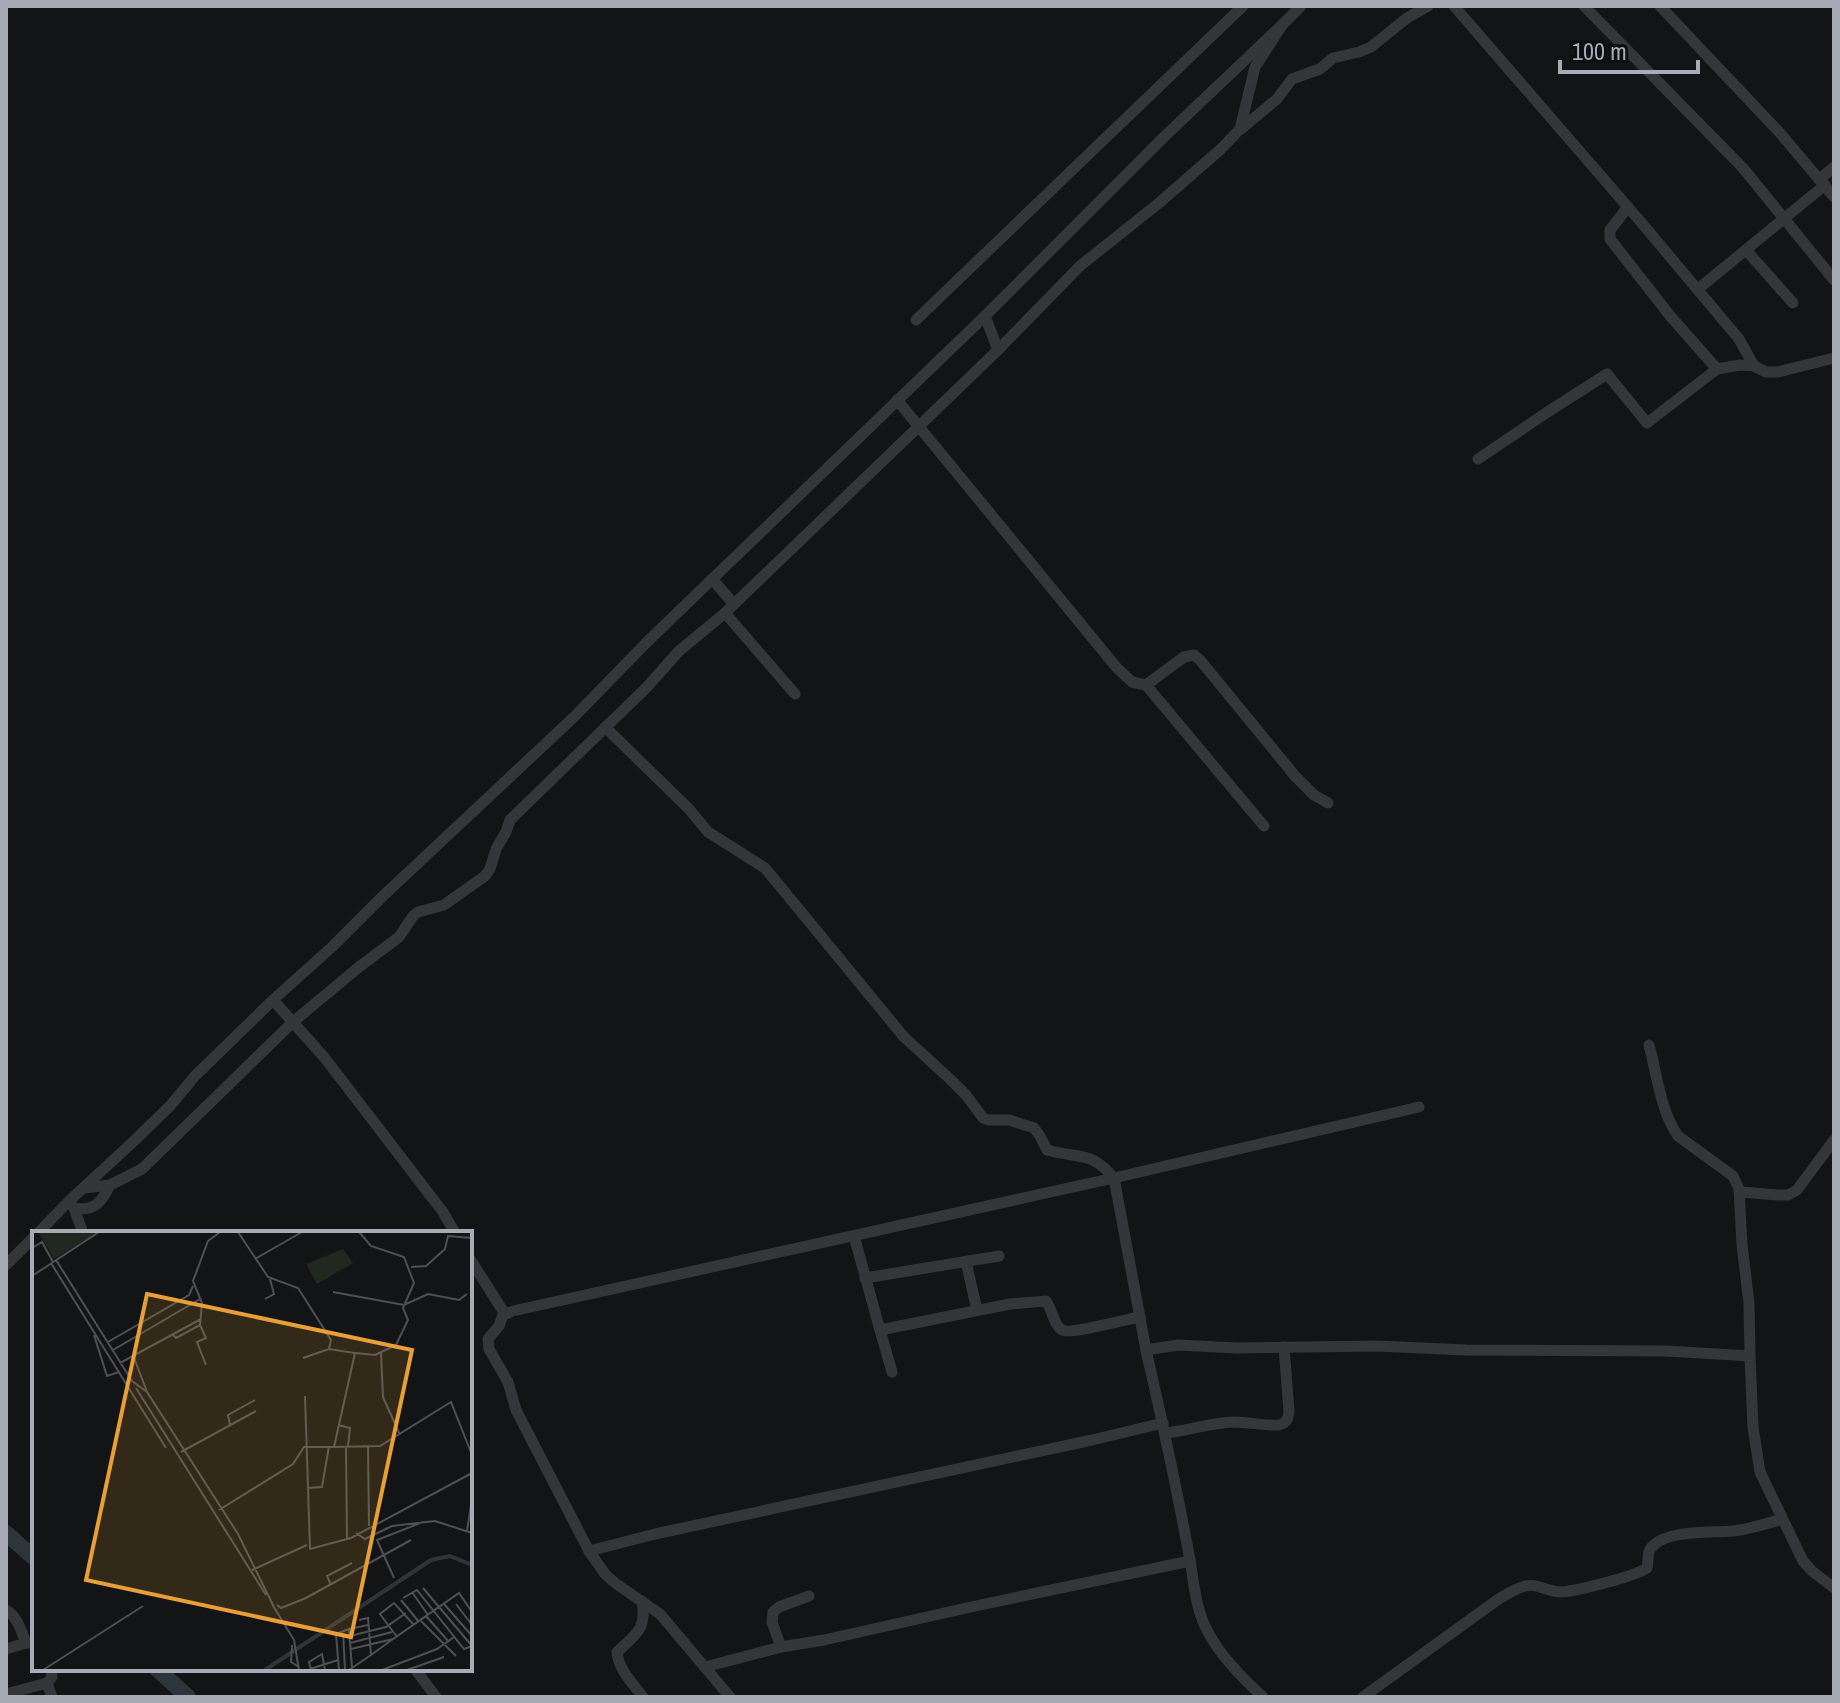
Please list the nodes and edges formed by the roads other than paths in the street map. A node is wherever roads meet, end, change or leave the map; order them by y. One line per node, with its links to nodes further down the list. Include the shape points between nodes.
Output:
1 (1243, 6): 19 (street)
2 (1301, 6): 7 (street)
3 (1428, 6): 8 (street, via 1371,47 1333,58 1292,79 1277,99)
4 (1454, 6): 12 (street)
5 (1584, 6): 13 (street, via 1710,133)
6 (1660, 6): 10 (street)
7 (1283, 24): 8 (street, via 1255,67); 18 (street)
8 (1240, 129): 20 (street, via 1080,266)
9 (1834, 167): 10 (street)
10 (1822, 182): 11 (street); 13 (street)
11 (1834, 197)
12 (1628, 207): 16 (street); 23 (street, via 1610,230 1610,239)
13 (1785, 218): 14 (street); 15 (street)
14 (1746, 250): 16 (street); 17 (street)
15 (1834, 280)
16 (1698, 289): 22 (street)
17 (1793, 303)
18 (985, 316): 20 (street); 24 (street)
19 (916, 320)
20 (998, 350): 25 (street)
21 (1834, 358): 22 (street, via 1778,372)
22 (1754, 366): 23 (street)
23 (1717, 369): 26 (street, via 1647,423 1607,374)
24 (897, 400): 25 (street); 27 (street)
25 (918, 427): 28 (street); 29 (street, via 1117,668 1132,682)
26 (1478, 459)
27 (712, 579): 28 (street); 34 (street, via 574,717)
28 (730, 608): 30 (street); 31 (street, via 679,651)
29 (1146, 685): 32 (street, via 1194,655 1295,776); 33 (street)
30 (795, 694)
31 (605, 727): 35 (street, via 510,820 485,876 444,905 418,912 399,937); 39 (street, via 708,832 765,868 904,1037 983,1118 1034,1128 1047,1150 1095,1160)
32 (1328, 803)
33 (1264, 826)
34 (273, 1000): 35 (street); 41 (street)
35 (293, 1022): 40 (street, via 159,1154); 46 (street)
36 (1649, 1045): 42 (street, via 1669,1122 1678,1136 1733,1176)
37 (1419, 1107): 39 (street)
38 (1834, 1140): 42 (street, via 1788,1195)
39 (1114, 1178): 47 (street); 56 (street)
40 (110, 1185): 41 (street); 43 (street, via 95,1207)
41 (84, 1188): 43 (street)
42 (1740, 1192): 60 (street)
43 (71, 1205): 44 (street); 45 (street)
44 (41, 1231)
45 (82, 1231)
46 (454, 1231)
47 (854, 1236): 53 (street); 55 (street)
48 (32, 1239): 52 (street)
49 (999, 1256): 51 (street)
50 (472, 1262): 55 (street)
51 (966, 1262): 53 (street); 54 (street)
52 (6, 1265)
53 (865, 1278): 57 (street)
54 (977, 1310): 56 (street, via 1046,1301 1060,1329 1071,1331); 57 (street)
55 (505, 1314): 64 (street, via 488,1339 489,1349)
56 (1140, 1317): 59 (street)
57 (880, 1330): 61 (street)
58 (1284, 1347): 59 (street, via 1178,1345); 60 (street); 62 (street, via 1289,1411 1284,1423)
59 (1146, 1350): 62 (street)
60 (1750, 1356): 63 (street, via 1758,1462)
61 (892, 1372)
62 (1164, 1428): 64 (street); 65 (street)
63 (1782, 1519): 66 (street, via 1803,1561); 85 (street, via 1664,1539 1651,1547 1647,1568 1630,1576 1569,1591 1526,1585 1500,1598)
64 (589, 1551): 68 (street, via 605,1574)
65 (1190, 1561): 73 (street); 84 (street, via 1207,1631)
66 (1834, 1588)
67 (809, 1596): 73 (street, via 773,1612)
68 (642, 1601): 70 (street); 71 (street)
69 (6, 1610): 72 (street)
70 (660, 1614): 71 (street); 75 (street)
71 (645, 1618): 80 (street, via 616,1656)
72 (30, 1643): 74 (street)
73 (781, 1647): 75 (street)
74 (6, 1649)
75 (705, 1667): 83 (street)
76 (51, 1671): 78 (street)
77 (416, 1671): 82 (street)
78 (47, 1683): 79 (street); 81 (street)
79 (6, 1694)
80 (641, 1696)
81 (52, 1697)
82 (436, 1697)
83 (730, 1697)
84 (1263, 1697)
85 (1363, 1697)

